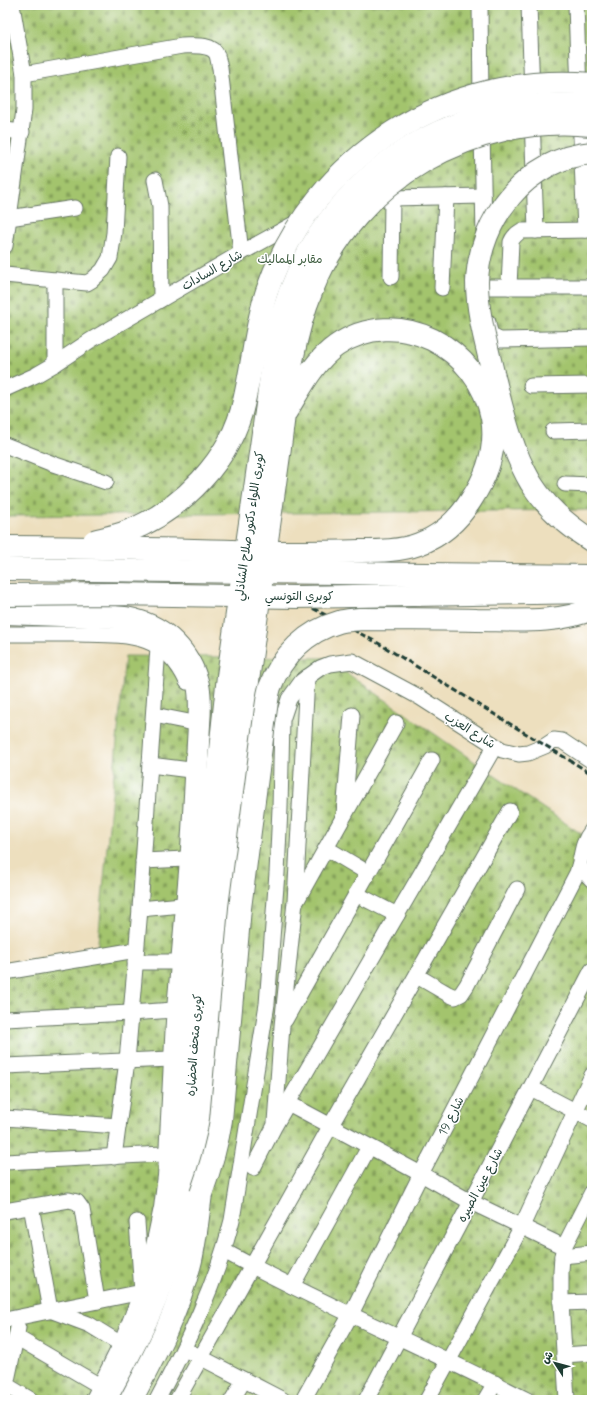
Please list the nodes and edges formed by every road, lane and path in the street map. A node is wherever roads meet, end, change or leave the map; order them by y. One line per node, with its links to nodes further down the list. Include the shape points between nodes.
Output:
1 (480, 5): 14 (street)
2 (529, 5): 20 (street)
3 (576, 5): 19 (street)
4 (10, 13): 5 (street, via 20,45)
5 (24, 74): 10 (street); 22 (street, via 182,46 211,49 217,54 220,68)
6 (592, 84): 45 (highway, bridge, via 521,86 477,94 455,101 398,128 361,154 327,188 286,247 267,290 237,426 214,465 198,485 178,503 150,521 109,537)
7 (592, 105): 55 (highway, كوبرى اللواء دكتور صلاح الشاذلي, bridge, via 541,105 489,113 441,130 393,157 371,174 333,214 318,236 303,261 291,289 282,316 270,376)
8 (592, 125): 36 (highway, كوبرى اللواء دكتور صلاح الشاذلي, bridge, via 540,125 480,136 441,151 422,162 374,198 338,241 312,288 298,333)
9 (5, 130): 10 (street)
10 (22, 132): 18 (street)
11 (592, 153): 43 (highway, bridge, via 545,167 509,197 486,235 477,282 486,346 501,405 524,469 543,500 567,523)
12 (118, 156): 25 (street, via 114,233 110,258 103,270 87,283)
13 (155, 180): 30 (street, via 160,206)
14 (483, 196): 15 (street, شارع السادات); 26 (street)
15 (446, 197): 16 (street, شارع السادات); 29 (street)
16 (392, 198): 22 (street, شارع السادات, via 363,201 310,215); 24 (street)
17 (75, 208): 18 (street)
18 (9, 218): 21 (street)
19 (588, 230): 20 (street)
20 (536, 231): 27 (street, via 521,231 513,238)
21 (5, 246)
22 (241, 252): 30 (street, شارع السادات)
23 (5, 274): 25 (street)
24 (391, 277)
25 (55, 280): 32 (street)
26 (484, 287): 27 (street); 31 (street, via 488,328 496,339)
27 (509, 287): 28 (street)
28 (592, 287)
29 (442, 288)
30 (161, 299): 32 (street, شارع السادات)
31 (592, 338)
32 (55, 364): 35 (street, شارع السادات)
33 (531, 386): 34 (street)
34 (592, 386)
35 (5, 389)
36 (284, 415): 45 (highway, bridge, via 313,368 337,346 353,337 373,331 398,330 419,334 441,344 460,358 475,375 486,396 492,419 493,443 488,466 479,488 464,510 433,537 408,547 389,551 321,552); 55 (highway, كوبرى اللواء دكتور صلاح الشاذلي, bridge)
37 (592, 430): 38 (street)
38 (553, 431)
39 (5, 444): 40 (street)
40 (106, 482)
41 (565, 484): 42 (street)
42 (592, 486)
43 (592, 541)
44 (5, 546): 45 (highway, bridge)
45 (55, 547)
46 (5, 569): 47 (highway, كوبري التونسي, bridge)
47 (592, 576)
48 (592, 592): 49 (highway, كوبري التونسي, bridge, via 296,597)
49 (5, 594)
50 (592, 609): 108 (highway, bridge, via 558,618 340,621 321,628 304,639 290,652 278,669 270,688 266,708 240,908 221,1120 217,1145)
51 (5, 613): 127 (highway, via 134,619 152,626 182,651 192,668 198,686 200,705 192,849 177,1021 169,1176)
52 (5, 634): 53 (street, via 128,635)
53 (158, 647): 56 (street); 58 (street, via 170,656 184,674 192,698)
54 (307, 677): 60 (street, شارع العزب, via 330,664 352,661 421,698); 76 (street); 114 (street, via 289,699 282,720 278,866 267,1004 237,1194)
55 (238, 679): 108 (highway, كوبرى متحف الحضاره, bridge); 127 (highway, كوبرى متحف الحضاره, via 203,906 185,1171 173,1247 160,1289)
56 (154, 715): 58 (street); 63 (street)
57 (352, 715): 66 (street)
58 (194, 723): 64 (street)
59 (396, 723): 66 (street)
60 (495, 746): 62 (street, شارع العزب, via 519,754 528,753 554,740 562,741); 79 (street)
61 (432, 760): 72 (street)
62 (592, 761)
63 (150, 765): 64 (street); 70 (street)
64 (190, 770): 69 (street)
65 (510, 812): 84 (street)
66 (343, 818): 68 (street)
67 (592, 830): 71 (street, شارع 19, via 583,845)
68 (326, 848): 72 (street); 76 (street)
69 (185, 859): 70 (street); 77 (street)
70 (143, 861): 78 (street)
71 (579, 866): 73 (street); 106 (street, شارع 19)
72 (368, 874): 75 (street)
73 (592, 880)
74 (518, 889): 84 (street, via 461,994 448,994)
75 (356, 894): 79 (street); 88 (street)
76 (295, 902): 88 (street)
77 (182, 905): 78 (street); 81 (street)
78 (140, 909): 80 (street)
79 (397, 915): 94 (street)
80 (136, 956): 81 (street); 83 (street); 86 (street)
81 (178, 962): 85 (street)
82 (592, 970): 93 (street, شارع عين الصيره)
83 (5, 972)
84 (417, 976): 98 (street)
85 (174, 1010): 86 (street); 89 (street)
86 (130, 1013): 87 (street); 90 (street)
87 (5, 1019)
88 (282, 1026): 100 (street)
89 (171, 1059): 90 (street); 102 (street)
90 (127, 1061): 91 (street); 99 (street)
91 (5, 1066)
92 (592, 1075): 95 (street)
93 (531, 1088): 95 (street); 109 (street, شارع عين الصيره)
94 (288, 1103): 98 (street); 100 (street)
95 (575, 1111): 97 (street); 113 (street)
96 (5, 1118): 99 (street)
97 (592, 1120)
98 (331, 1125): 101 (street); 117 (street)
99 (118, 1126): 103 (street)
100 (274, 1127): 105 (street)
101 (369, 1147): 106 (street); 118 (street)
102 (164, 1154): 103 (street); 119 (street, via 154,1230)
103 (114, 1157): 104 (street)
104 (5, 1162)
105 (253, 1168)
106 (421, 1174): 109 (street); 124 (street, شارع 19)
107 (592, 1192): 115 (street)
108 (201, 1194): 142 (highway, كوبرى متحف الحضاره, via 191,1260 181,1294 167,1329)
109 (471, 1202): 113 (street); 129 (street, شارع عين الصيره)
110 (31, 1206): 111 (street); 120 (street, via 69,1200 80,1205); 123 (street)
111 (5, 1211)
112 (137, 1222): 119 (street)
113 (522, 1226): 115 (street); 135 (street)
114 (224, 1251): 117 (street); 131 (street)
115 (563, 1252): 116 (street); 122 (street)
116 (592, 1253)
117 (253, 1266): 118 (street); 134 (street)
118 (292, 1286): 124 (street)
119 (142, 1292): 120 (street); 130 (street)
120 (97, 1301): 123 (street)
121 (592, 1302): 122 (street)
122 (561, 1303): 133 (street)
123 (50, 1310): 125 (street); 130 (street, via 90,1325)
124 (351, 1314): 129 (street); 147 (street, شارع 19)
125 (20, 1317): 126 (street); 128 (street)
126 (5, 1320)
127 (145, 1322): 139 (highway, كوبرى متحف الحضاره)
128 (16, 1337): 138 (street); 139 (street)
129 (400, 1337): 135 (street); 148 (street, شارع عين الصيره)
130 (121, 1344): 139 (street)
131 (184, 1349): 134 (street); 143 (street)
132 (592, 1353): 133 (street)
133 (564, 1355): 152 (street)
134 (201, 1357): 136 (street); 144 (street)
135 (448, 1361): 137 (street); 149 (street)
136 (244, 1380): 145 (street); 146 (street)
137 (495, 1383): 150 (street); 151 (street)
138 (6, 1387): 140 (street)
139 (102, 1393): 141 (street)
140 (31, 1400)
141 (93, 1400)
142 (131, 1400)
143 (157, 1400)
144 (177, 1400)
145 (232, 1400)
146 (283, 1400)
147 (303, 1400)
148 (366, 1400)
149 (427, 1400)
150 (486, 1400)
151 (527, 1400)
152 (567, 1400)

